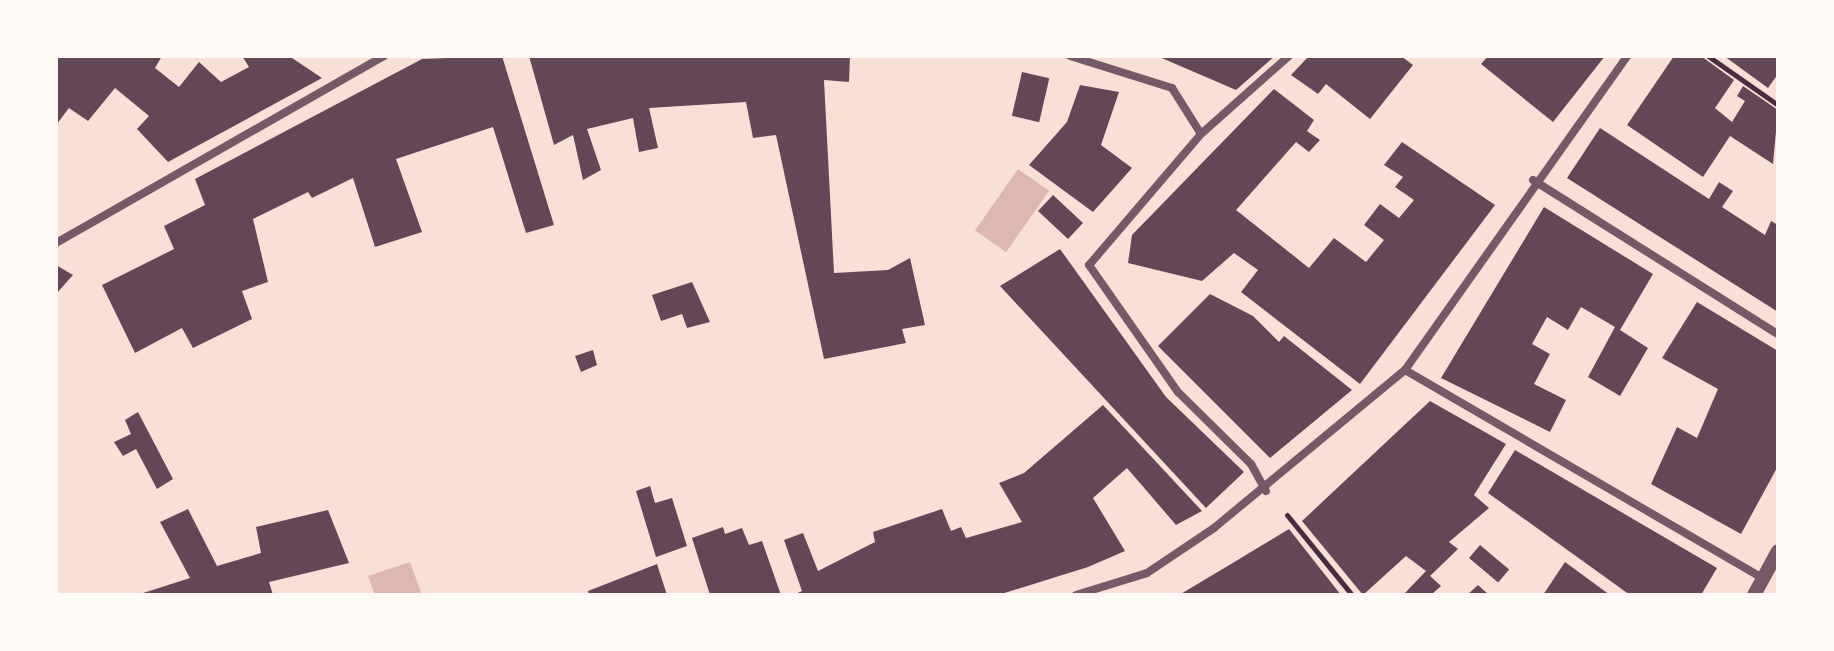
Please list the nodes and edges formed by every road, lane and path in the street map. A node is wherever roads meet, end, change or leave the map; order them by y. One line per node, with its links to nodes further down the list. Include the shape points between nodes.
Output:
1 (384, 56): 9 (street)
2 (1070, 56): 7 (street, via 1172,88)
3 (1289, 56): 7 (street)
4 (1627, 56): 8 (street)
5 (1708, 56): 6 (path)
6 (1778, 105)
7 (1201, 134): 12 (street, via 1089,265 1178,392 1251,464)
8 (1533, 180): 10 (street); 11 (street)
9 (56, 243)
10 (1778, 334)
11 (1405, 370): 12 (street); 14 (street)
12 (1266, 491): 15 (street, via 1147,573); 16 (path)
13 (1778, 551): 14 (street)
14 (1763, 578): 17 (street)
15 (1076, 595)
16 (1352, 595)
17 (1754, 595)

